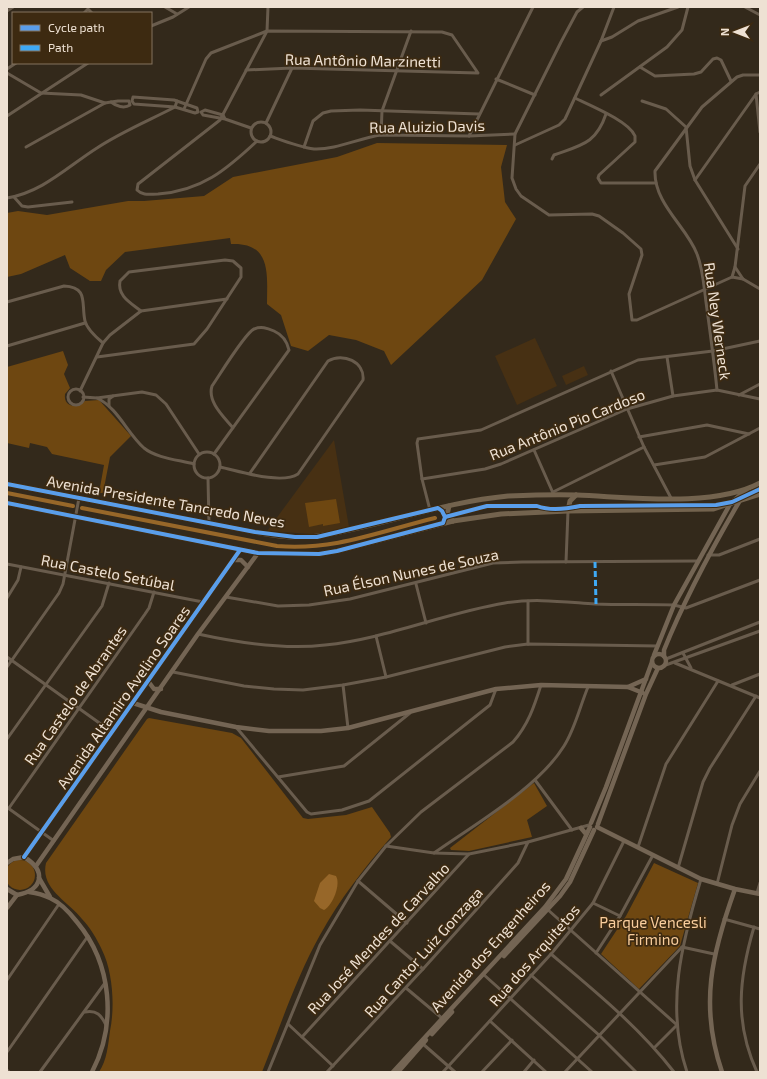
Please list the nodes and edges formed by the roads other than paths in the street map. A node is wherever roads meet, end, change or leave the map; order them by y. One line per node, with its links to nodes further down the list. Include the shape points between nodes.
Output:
1 (13, 7): 12 (street)
2 (94, 7): 13 (street)
3 (165, 7): 14 (street)
4 (189, 7): 14 (street)
5 (268, 7): 17 (street)
6 (533, 7): 27 (street)
7 (583, 7): 32 (street, via 577,12 560,42)
8 (614, 7): 19 (street)
9 (678, 7): 19 (street, via 638,21)
10 (688, 7): 21 (street, via 682,30 667,47)
11 (745, 7): 15 (street)
12 (7, 11)
13 (92, 12)
14 (177, 14): 16 (street)
15 (760, 15)
16 (152, 26)
17 (267, 31): 18 (street); 23 (street); 39 (street, via 211,53)
18 (411, 31): 24 (street); 24 (street, Rua Antônio Marzinetti, via 447,33 455,39 478,73)
19 (601, 41): 34 (street)
20 (86, 64): 30 (street)
21 (640, 67): 28 (street, via 655,76 694,74 701,72 717,58); 33 (street)
22 (292, 68): 23 (street, Rua Antônio Marzinetti); 24 (street, Rua Antônio Marzinetti); 49 (street)
23 (246, 70): 45 (street)
24 (396, 72): 42 (street)
25 (7, 73): 30 (street)
26 (760, 75): 28 (street, via 743,75)
27 (496, 79): 32 (street); 43 (street)
28 (731, 81): 50 (street, via 702,107)
29 (760, 92): 31 (street)
30 (41, 93): 38 (street, via 81,95); 46 (street)
31 (756, 94): 52 (street); 63 (street)
32 (535, 95): 53 (street)
33 (601, 95)
34 (574, 98): 44 (street); 58 (street, via 565,119 559,125)
35 (178, 101): 39 (street); 40 (street); 40 (street, via 135,97 131,100 134,104)
36 (642, 101): 50 (street, via 666,109)
37 (111, 102): 37 (street, via 117,106 130,105 127,101); 38 (street)
38 (105, 103): 59 (street)
39 (186, 103): 41 (street); 41 (street, via 197,108 198,112 195,114)
40 (176, 107): 41 (street); 65 (street, via 98,147 45,185)
41 (184, 109)
42 (382, 111): 43 (street); 54 (street); 60 (street, via 323,113 313,121)
43 (479, 114): 56 (street)
44 (606, 114): 61 (street, via 601,127 591,140 580,147 554,155); 64 (street, via 631,129 636,139 602,172 599,180 606,184)
45 (223, 115): 47 (street); 48 (street); 48 (street, via 205,110 201,112)
46 (7, 116)
47 (225, 119): 48 (street); 51 (street)
48 (220, 120): 57 (street, via 138,184 137,190 141,194 150,194 190,189 219,173)
49 (266, 123): 51 (street, via 256,123); 55 (street, via 270,129)
50 (686, 127): 63 (street, via 689,159); 64 (street, Rua Ney Werneck, via 655,171)
51 (251, 128): 57 (street, via 251,134)
52 (760, 132)
53 (515, 134): 56 (street, Rua Aluizio Davis); 58 (street)
54 (380, 135): 56 (street, Rua Aluizio Davis); 60 (street, Rua Aluizio Davis, via 332,147)
55 (270, 136): 57 (street, via 264,141); 60 (street, Rua Aluizio Davis)
56 (469, 136)
57 (257, 141)
58 (515, 145): 72 (street, via 513,184 528,202 549,215 599,216 641,249 642,255 629,294 632,320)
59 (26, 147)
60 (304, 147)
61 (552, 159)
62 (760, 164): 68 (street, via 745,186)
63 (695, 180): 68 (street)
64 (656, 183): 72 (street, Rua Ney Werneck, via 666,206 697,255)
65 (14, 197): 66 (street); 67 (street, via 22,206 28,208)
66 (7, 198)
67 (72, 202)
68 (738, 249): 69 (street)
69 (735, 267): 70 (street); 71 (street)
70 (732, 277): 71 (street); 72 (street)
71 (743, 279): 73 (street)
72 (704, 289): 81 (street, Rua Ney Werneck)
73 (760, 289)
74 (227, 299): 76 (street); 76 (street, via 241,277 240,268 232,261 129,272 120,281 119,289 126,299); 82 (street, via 194,344)
75 (7, 302): 77 (street, via 69,286 77,289 83,298)
76 (141, 311): 79 (street, via 110,334)
77 (85, 322): 79 (street); 80 (street)
78 (760, 341): 81 (street)
79 (103, 343): 82 (street)
80 (7, 346)
81 (713, 351): 83 (street); 86 (street, Rua Ney Werneck)
82 (97, 357): 87 (street)
83 (667, 357): 84 (street, via 638,360); 90 (street)
84 (610, 371): 95 (street); 109 (street, via 481,430 418,439)
85 (760, 384): 88 (street)
86 (717, 390): 88 (street); 90 (street, Rua Antônio Pio Cardoso)
87 (80, 391): 91 (street); 91 (street, via 74,389 69,392 69,401 78,404)
88 (739, 395): 93 (street)
89 (112, 396): 92 (street); 94 (street, via 109,399); 102 (street, via 142,392 152,393 160,398)
90 (673, 396): 95 (street, Rua Antônio Pio Cardoso)
91 (83, 397): 92 (street)
92 (97, 398): 94 (street)
93 (760, 399)
94 (109, 406): 104 (street, via 144,448)
95 (627, 409): 99 (street); 101 (street, Rua Antônio Pio Cardoso)
96 (233, 428): 96 (street, via 289,350 288,343 281,335 267,328 249,332 210,391 212,401); 103 (street)
97 (760, 428): 98 (street)
98 (749, 434): 99 (street, via 708,425); 105 (street, via 705,457)
99 (639, 438): 100 (street)
100 (644, 447): 105 (street); 113 (street)
101 (534, 450): 109 (street, Rua Antônio Pio Cardoso, via 484,469); 113 (street)
102 (199, 454): 103 (street); 104 (street)
103 (214, 454): 106 (street)
104 (194, 464): 108 (street, via 196,472)
105 (654, 465): 117 (street)
106 (220, 467): 107 (street); 108 (street, via 214,476)
107 (250, 473): 107 (street, via 280,478 298,474 363,380 364,373 361,367 356,362 344,358 328,361)
108 (208, 478): 128 (street)
109 (422, 479): 123 (street)
110 (760, 483): 112 (main road, Avenida Presidente Tancredo Neves)
111 (7, 484): 116 (main road, Avenida Presidente Tancredo Neves)
112 (754, 486): 117 (main road, Avenida Presidente Tancredo Neves, via 714,496); 121 (main road, via 740,493)
113 (553, 494): 115 (main road, Avenida Presidente Tancredo Neves); 120 (main road, Avenida Presidente Tancredo Neves, via 508,496)
114 (760, 494): 119 (main road, Avenida Presidente Tancredo Neves)
115 (576, 495): 117 (main road, Avenida Presidente Tancredo Neves); 124 (main road, via 570,501)
116 (79, 497): 125 (street); 128 (main road, Avenida Presidente Tancredo Neves)
117 (671, 498)
118 (7, 502): 125 (main road, Avenida Presidente Tancredo Neves)
119 (739, 502): 121 (main road, Avenida Presidente Tancredo Neves); 132 (street)
120 (449, 506): 122 (main road, Avenida Presidente Tancredo Neves); 126 (main road, via 447,514)
121 (729, 506): 124 (main road, Avenida Presidente Tancredo Neves, via 694,510); 134 (street)
122 (438, 508): 123 (main road, Avenida Presidente Tancredo Neves); 127 (main road, via 444,514)
123 (430, 510): 128 (main road, Avenida Presidente Tancredo Neves, via 317,537 271,535)
124 (568, 511): 126 (main road, Avenida Presidente Tancredo Neves, via 501,514); 135 (street)
125 (75, 516): 130 (main road, Avenida Presidente Tancredo Neves); 139 (street)
126 (453, 521): 127 (main road, Avenida Presidente Tancredo Neves)
127 (443, 523): 131 (main road, Avenida Presidente Tancredo Neves, via 319,554)
128 (208, 524)
129 (760, 540): 132 (street, via 719,555)
130 (240, 550): 131 (main road, Avenida Presidente Tancredo Neves); 133 (street, Avenida Altamiro Avelino Soares)
131 (258, 553): 138 (street, Avenida Altamiro Avelino Soares)
132 (708, 556): 149 (street)
133 (233, 560): 138 (street, via 241,560); 147 (street, Avenida Altamiro Avelino Soares)
134 (697, 561): 135 (street, Rua Élson Nunes de Souza); 148 (street)
135 (566, 562): 142 (street, Rua Élson Nunes de Souza, via 492,563)
136 (7, 564): 137 (street, Rua Castelo Setúbal)
137 (21, 567): 139 (street, Rua Castelo Setúbal); 145 (street, via 18,580)
138 (248, 567): 144 (street, Avenida Altamiro Avelino Soares)
139 (65, 574): 141 (street, Rua Castelo Setúbal); 162 (street, via 59,594)
140 (760, 580): 149 (street)
141 (109, 583): 143 (street, Rua Castelo Setúbal); 174 (street, via 102,606)
142 (416, 584): 144 (street, Rua Élson Nunes de Souza, via 350,599 309,605 278,606); 151 (street)
143 (154, 592): 147 (street, Rua Castelo Setúbal); 186 (street, Rua Castelo de Abrantes, via 150,608)
144 (226, 597): 153 (street, Avenida Altamiro Avelino Soares)
145 (7, 598)
146 (528, 601): 148 (street); 151 (street, via 485,606); 155 (street)
147 (204, 602): 172 (street, Avenida Altamiro Avelino Soares)
148 (674, 605): 149 (street); 156 (street)
149 (681, 608): 160 (street, via 664,650)
150 (760, 622): 157 (street)
151 (426, 623): 154 (street)
152 (760, 631): 161 (street)
153 (198, 634): 154 (street, via 233,642 304,647); 168 (street, Avenida Altamiro Avelino Soares)
154 (376, 636): 170 (street)
155 (528, 644): 156 (street); 170 (street, via 505,647)
156 (658, 646): 158 (street)
157 (683, 653): 160 (street); 161 (street)
158 (654, 655): 160 (street, via 660,654); 163 (street)
159 (7, 657): 162 (street)
160 (665, 658): 166 (street)
161 (685, 659): 164 (street); 167 (street)
162 (12, 660): 165 (street); 174 (street)
163 (652, 662): 166 (street, via 654,666); 171 (street, Avenida dos Engenheiros)
164 (675, 663): 166 (street); 167 (street)
165 (7, 667)
166 (661, 667): 182 (street, Avenida dos Engenheiros)
167 (693, 669): 173 (street)
168 (173, 672): 175 (street, via 274,690); 180 (street, Avenida Altamiro Avelino Soares)
169 (760, 674): 177 (street)
170 (386, 677): 175 (street)
171 (646, 679): 179 (street); 182 (street, Avenida dos Engenheiros)
172 (148, 681): 180 (street, via 154,689); 185 (street, Avenida Altamiro Avelino Soares)
173 (718, 681): 177 (street); 208 (street, via 666,764)
174 (46, 686): 186 (street); 192 (street)
175 (343, 686): 190 (street)
176 (541, 686): 178 (street); 181 (street); 207 (street, via 533,713 513,742 421,812)
177 (732, 686): 183 (street)
178 (588, 687): 179 (street); 195 (street, via 564,745)
179 (628, 687): 182 (street)
180 (161, 689): 187 (street, Avenida Altamiro Avelino Soares)
181 (496, 689): 188 (street); 194 (street, via 490,705 369,801 342,810 311,814)
182 (644, 693): 196 (street, Avenida dos Engenheiros); 197 (street, Avenida dos Engenheiros)
183 (756, 696): 184 (street); 217 (street, via 703,782)
184 (760, 698)
185 (133, 702): 187 (street); 191 (street, Avenida Altamiro Avelino Soares)
186 (78, 708): 191 (street); 198 (street, Rua Castelo de Abrantes)
187 (147, 708): 189 (street); 204 (street, Avenida Altamiro Avelino Soares)
188 (410, 713): 190 (street); 194 (street, via 344,766)
189 (236, 726): 190 (street, via 295,732); 194 (street)
190 (348, 728)
191 (112, 732): 202 (street, Avenida Altamiro Avelino Soares)
192 (7, 739)
193 (760, 771): 222 (street, via 737,811)
194 (278, 777)
195 (535, 780): 201 (street); 209 (street)
196 (601, 800): 197 (street); 199 (street, Avenida dos Engenheiros)
197 (606, 802): 199 (street, Avenida dos Engenheiros)
198 (8, 808): 202 (street)
199 (593, 826): 200 (street); 203 (street, Avenida dos Engenheiros); 205 (street); 232 (street, Avenida dos Engenheiros, via 570,882)
200 (581, 828): 201 (street); 203 (street)
201 (572, 830): 206 (street)
202 (42, 833): 204 (street); 212 (street, Avenida Altamiro Avelino Soares)
203 (586, 834): 232 (street, Avenida dos Engenheiros, via 566,879)
204 (54, 841): 216 (street, Avenida Altamiro Avelino Soares)
205 (624, 841): 208 (street); 229 (street, Rua dos Arquitetos)
206 (528, 842): 210 (street); 245 (street, Rua Cantor Luiz Gonzaga, via 518,863)
207 (386, 846): 209 (street); 220 (street)
208 (638, 847): 211 (street)
209 (434, 853): 210 (street)
210 (469, 854): 235 (street, Rua José Mendes de Carvalho)
211 (653, 855): 217 (street); 233 (street)
212 (24, 857): 214 (street); 216 (street)
213 (7, 858): 214 (street)
214 (13, 858): 215 (street)
215 (7, 863)
216 (36, 866): 218 (street)
217 (678, 868): 219 (street)
218 (39, 877): 225 (street, via 35,888); 228 (street)
219 (701, 879): 222 (street); 241 (street)
220 (358, 881): 235 (street); 257 (street, via 320,946)
221 (760, 883): 227 (street)
222 (717, 884): 224 (street)
223 (7, 889): 226 (street)
224 (735, 889): 227 (street); 234 (street)
225 (29, 892): 226 (street); 228 (street)
226 (17, 894): 231 (street)
227 (759, 894)
228 (50, 897): 230 (street)
229 (593, 903): 233 (street); 238 (street, Rua dos Arquitetos)
230 (59, 904): 239 (street); 248 (street)
231 (7, 908)
232 (547, 908): 238 (street); 246 (street, Avenida dos Engenheiros)
233 (620, 916): 242 (street)
234 (724, 919): 236 (street); 244 (street)
235 (407, 923): 240 (street, Rua José Mendes de Carvalho)
236 (754, 927): 237 (street); 287 (street, via 742,971 740,1003 748,1051)
237 (760, 929)
238 (572, 930): 242 (street); 243 (street, Rua dos Arquitetos)
239 (88, 936): 249 (street, via 98,953); 265 (street)
240 (390, 941): 245 (street); 261 (street, Rua José Mendes de Carvalho)
241 (682, 947): 244 (street); 251 (street); 259 (street, via 676,988)
242 (596, 953): 251 (street)
243 (551, 954): 247 (street, Rua dos Arquitetos); 254 (street)
244 (714, 954): 286 (street, via 710,990 711,1025)
245 (423, 969): 250 (street, Rua Cantor Luiz Gonzaga)
246 (484, 975): 252 (street); 255 (street, Avenida dos Engenheiros)
247 (532, 975): 252 (street, Rua dos Arquitetos); 260 (street)
248 (7, 980)
249 (106, 983): 253 (street); 258 (street)
250 (406, 988): 255 (street); 268 (street, Rua Cantor Luiz Gonzaga)
251 (640, 992): 254 (street); 259 (street)
252 (511, 998): 256 (street, Rua dos Arquitetos); 266 (street)
253 (85, 1012): 258 (street, via 98,1013); 270 (street)
254 (620, 1013): 260 (street); 264 (street)
255 (444, 1019): 263 (street, Avenida dos Engenheiros); 274 (street, Avenida dos Engenheiros)
256 (490, 1021): 262 (street); 269 (street, Rua dos Arquitetos)
257 (288, 1024): 261 (street); 272 (street)
258 (106, 1025): 271 (street, via 101,1052)
259 (677, 1025): 264 (street); 285 (street)
260 (599, 1035): 266 (street); 283 (street)
261 (302, 1037): 268 (street)
262 (512, 1040): 267 (street); 278 (street)
263 (423, 1044): 269 (street); 275 (street, Avenida dos Engenheiros)
264 (655, 1047): 284 (street)
265 (7, 1052)
266 (578, 1059): 281 (street); 282 (street)
267 (534, 1060): 279 (street); 280 (street)
268 (333, 1066): 273 (street, Rua Cantor Luiz Gonzaga)
269 (448, 1066): 276 (street, Rua dos Arquitetos); 277 (street)
270 (40, 1072)
271 (92, 1072)
272 (268, 1072)
273 (327, 1072)
274 (393, 1072)
275 (398, 1072)
276 (443, 1072)
277 (455, 1072)
278 (482, 1072)
279 (524, 1072)
280 (546, 1072)
281 (565, 1072)
282 (592, 1072)
283 (636, 1072)
284 (674, 1072)
285 (687, 1072)
286 (722, 1072)
287 (757, 1072)

